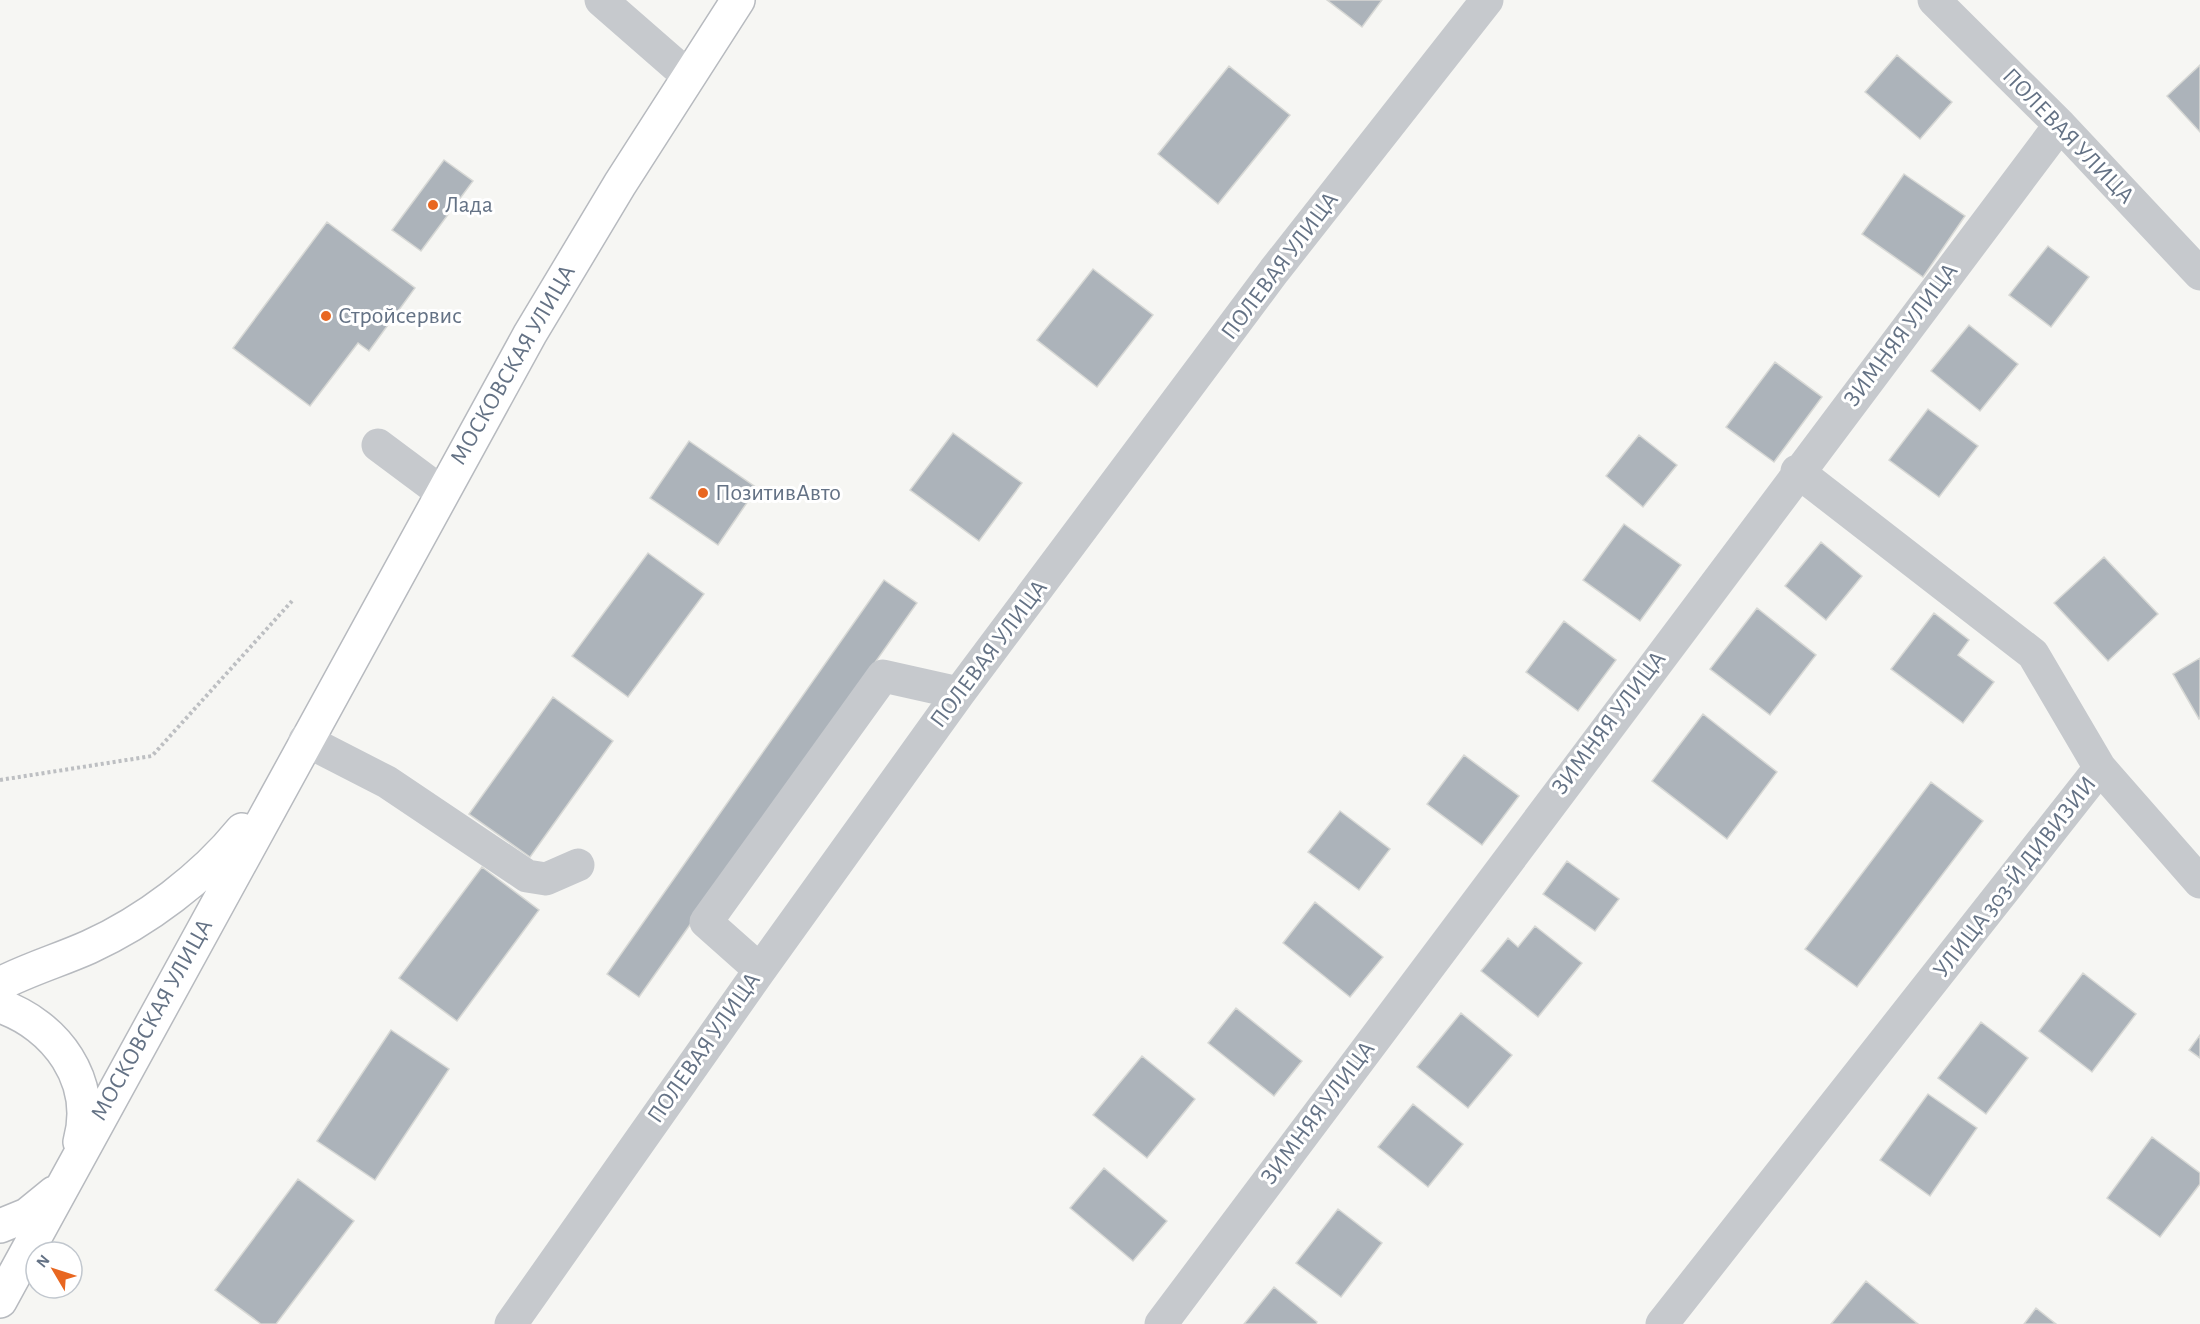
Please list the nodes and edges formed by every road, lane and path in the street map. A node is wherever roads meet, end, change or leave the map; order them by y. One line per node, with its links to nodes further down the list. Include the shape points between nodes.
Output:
1 (602, 0): 5 (street)
2 (738, 0): 5 (main road, МОСКОВСКАЯ УЛИЦА)
3 (1487, 0): 12 (street, ПОЛЕВАЯ УЛИЦА, via 1274,271)
4 (1934, 0): 6 (street, ПОЛЕВАЯ УЛИЦА)
5 (688, 76): 10 (main road, МОСКОВСКАЯ УЛИЦА, via 530,334)
6 (2060, 124): 7 (street, ПОЛЕВАЯ УЛИЦА); 9 (street, ЗИМНЯЯ УЛИЦА)
7 (2200, 274)
8 (378, 445): 10 (street)
9 (1797, 471): 14 (street, УЛИЦА 303-Й ДИВИЗИИ, via 2033,654); 25 (street, ЗИМНЯЯ УЛИЦА)
10 (441, 492): 13 (main road, МОСКОВСКАЯ УЛИЦА)
11 (292, 601): 15 (path, via 152,756)
12 (959, 693): 18 (street, ПОЛЕВАЯ УЛИЦА); 18 (street, via 884,676 706,922)
13 (305, 740): 16 (street, via 387,782 527,876 546,879); 19 (main road, МОСКОВСКАЯ УЛИЦА, via 256,814 227,849 183,888 93,945); 21 (main road, МОСКОВСКАЯ УЛИЦА)
14 (2100, 768): 17 (street); 26 (street, УЛИЦА 303-Й ДИВИЗИИ)
15 (0, 780)
16 (578, 865)
17 (2200, 882)
18 (760, 970): 24 (street, ПОЛЕВАЯ УЛИЦА)
19 (0, 984)
20 (0, 1006): 21 (main road, via 20,1012 44,1028 63,1049 76,1074 83,1102 83,1131)
21 (69, 1172): 22 (main road, via 43,1203 27,1215); 23 (main road, МОСКОВСКАЯ УЛИЦА)
22 (0, 1226)
23 (0, 1301)
24 (511, 1324)
25 (1161, 1324)
26 (1662, 1324)

